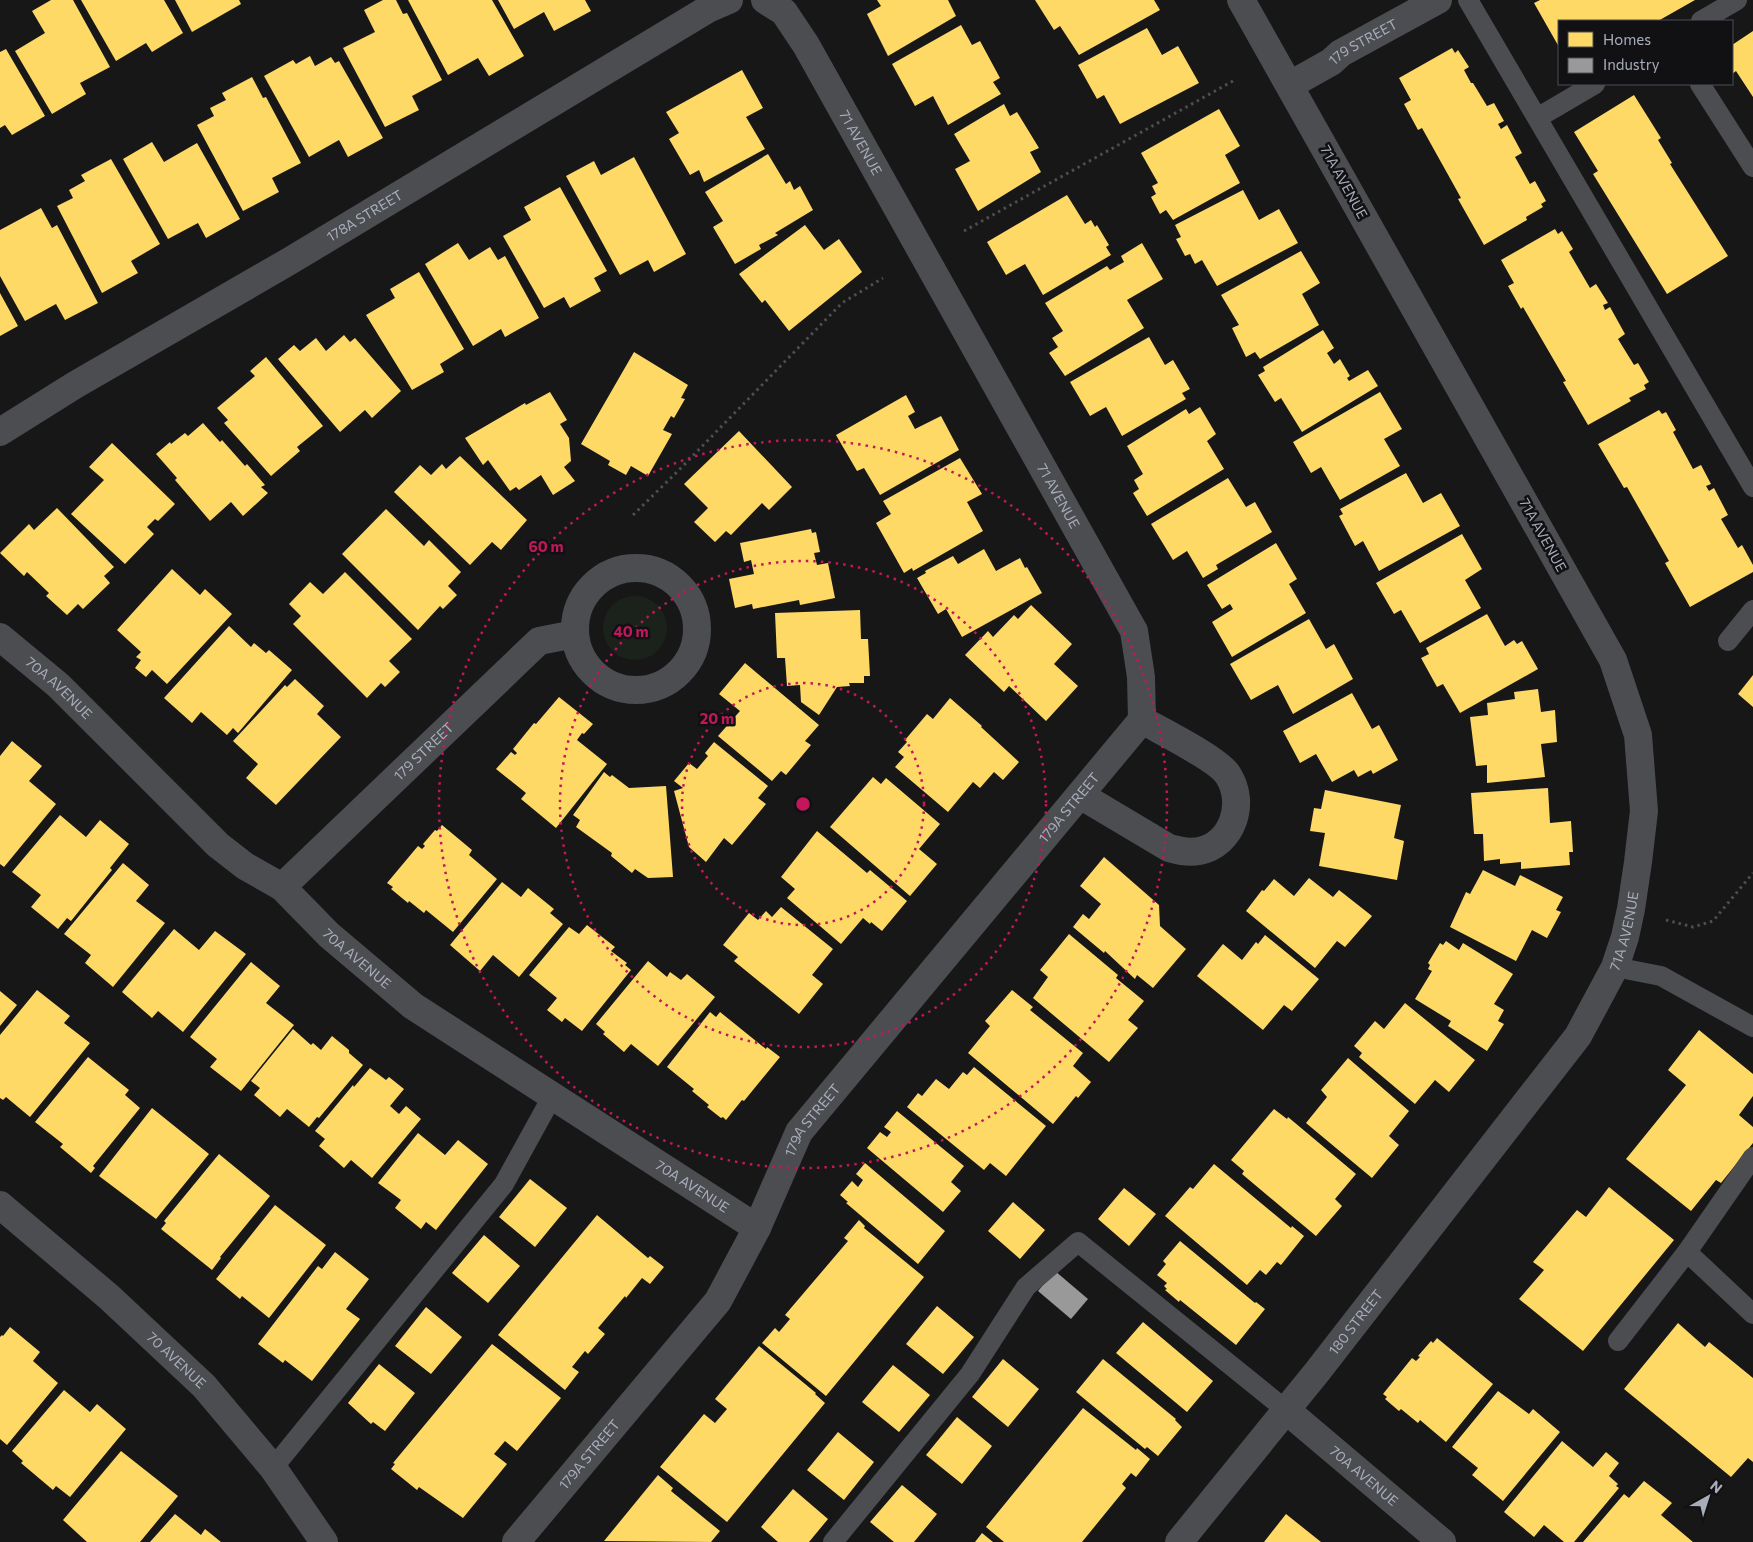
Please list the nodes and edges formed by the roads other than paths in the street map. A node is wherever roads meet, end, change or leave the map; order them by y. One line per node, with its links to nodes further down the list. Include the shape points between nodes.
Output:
1 (729, 0): 13 (street, 178A STREET, via 708,9)
2 (765, 0): 19 (street, 71 AVENUE, via 784,12 806,45 1134,631 1141,676)
3 (1240, 0): 8 (street, 71A AVENUE)
4 (1438, 0): 8 (street, 179 STREET)
5 (1468, 0): 11 (lane)
6 (1737, 0): 7 (lane)
7 (1703, 20)
8 (1290, 85): 22 (street, 71A AVENUE, via 1613,660 1638,735 1644,811 1631,909)
9 (1593, 85): 11 (lane)
10 (1701, 85): 12 (lane)
11 (1537, 118): 14 (lane)
12 (1753, 167)
13 (0, 432)
14 (1753, 487)
15 (1753, 610): 18 (lane)
16 (575, 634): 16 (street, via 580,655 592,672 608,684 626,690 646,690 672,679 691,658 697,639 697,620 691,601 680,586 662,574 642,568 620,570 601,578 586,593 576,613); 21 (street, 179 STREET, via 539,642)
17 (0, 638): 21 (street, 70A AVENUE, via 58,685 218,845)
18 (1728, 641)
19 (1142, 720): 20 (street, 179A STREET); 20 (street, via 1216,763 1228,774 1237,804 1235,820 1226,834 1215,845 1200,851 1169,848)
20 (1080, 794): 28 (street, 179A STREET, via 799,1132)
21 (282, 887): 24 (street, 70A AVENUE, via 329,935 414,1006)
22 (1615, 967): 23 (lane, via 1660,976); 25 (street, 71A AVENUE, via 1578,1036)
23 (1753, 1027)
24 (553, 1095): 28 (street, 70A AVENUE); 33 (lane, via 504,1184)
25 (1529, 1098): 32 (street, 180 STREET)
26 (1753, 1156): 29 (lane)
27 (0, 1205): 33 (street, 70 AVENUE, via 110,1297 204,1386)
28 (757, 1228): 35 (street, 179A STREET, via 718,1301)
29 (1686, 1252): 30 (lane); 31 (lane)
30 (1753, 1314)
31 (1618, 1341)
32 (1286, 1410): 36 (lane, via 1078,1242 1026,1287 970,1374); 37 (street, 180 STREET); 38 (street, 70A AVENUE)
33 (273, 1468): 34 (street, 70 AVENUE)
34 (324, 1542)
35 (516, 1542)
36 (833, 1542)
37 (1179, 1542)
38 (1442, 1542)

